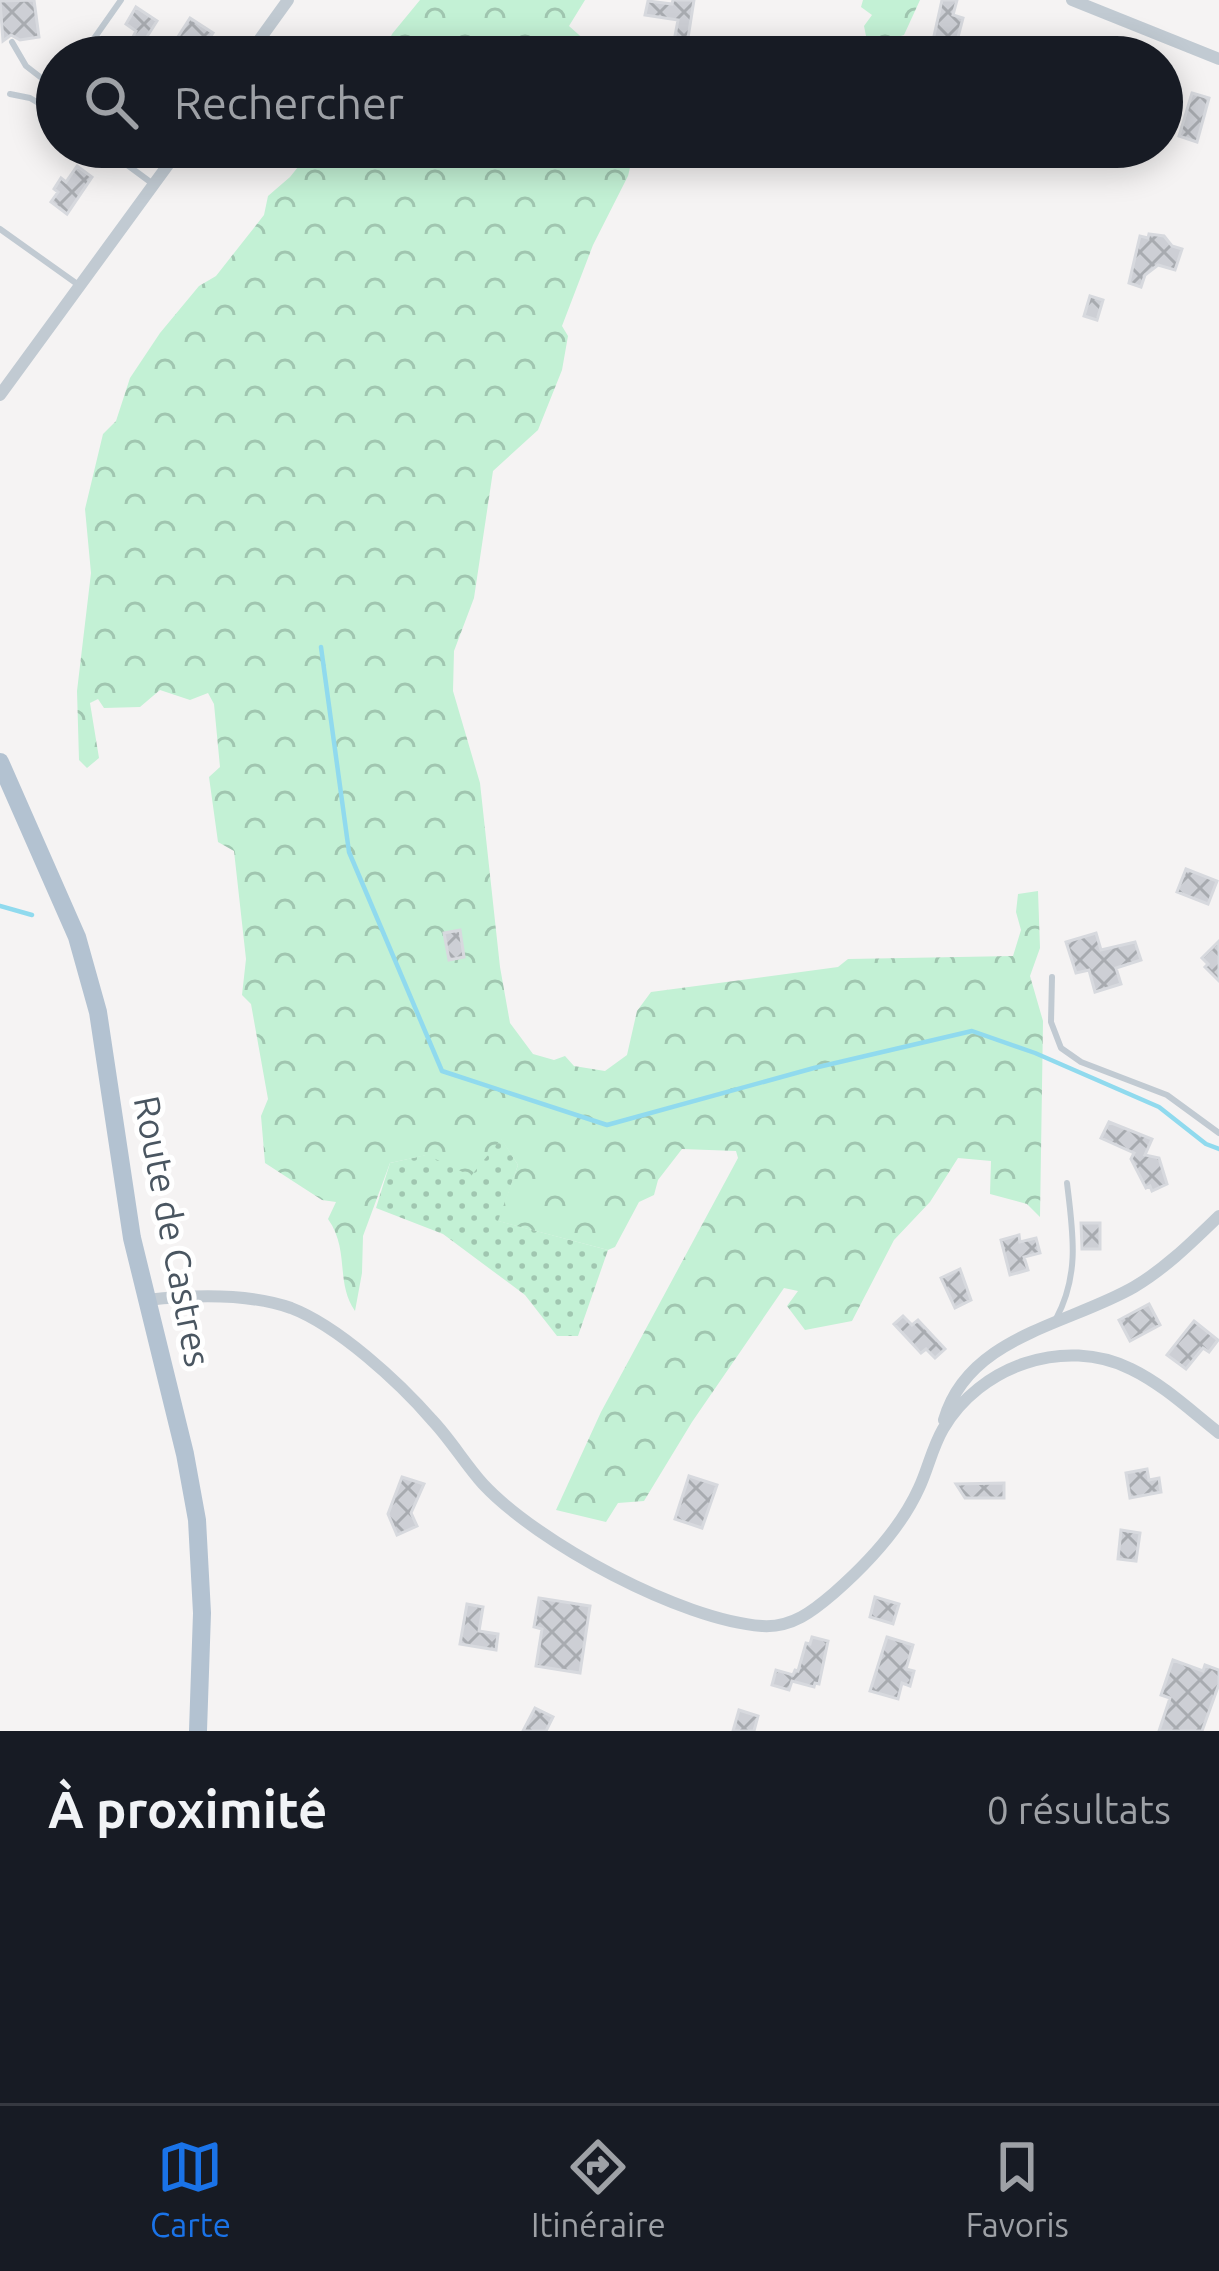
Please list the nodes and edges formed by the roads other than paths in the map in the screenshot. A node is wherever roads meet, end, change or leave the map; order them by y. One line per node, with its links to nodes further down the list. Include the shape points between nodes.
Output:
1 (121, 0): 4 (lane)
2 (288, 0): 5 (street)
3 (1072, 0): 6 (street)
4 (96, 36)
5 (262, 36)
6 (1162, 36)
7 (12, 42): 10 (lane)
8 (1183, 45): 9 (street)
9 (1219, 59)
10 (36, 73)
11 (10, 94): 12 (lane)
12 (36, 102)
13 (132, 168): 15 (lane)
14 (166, 168): 15 (street)
15 (154, 184): 17 (street)
16 (0, 229): 17 (lane)
17 (80, 286): 18 (street)
18 (0, 395)
19 (0, 762): 24 (main road, Route de Castres, via 89,974)
20 (1052, 976): 21 (lane, via 1061,1048 1167,1095)
21 (1219, 1132)
22 (1067, 1183): 25 (lane, via 1074,1270)
23 (1219, 1216): 25 (street, via 1133,1288)
24 (147, 1300): 26 (street, via 263,1302 315,1320 409,1396 517,1514 636,1585 741,1623 797,1620 850,1579 905,1513); 28 (main road, Route de Castres, via 196,1520)
25 (1055, 1321): 26 (street, via 975,1367 952,1396)
26 (941, 1432): 27 (street, via 991,1378 1026,1362 1070,1356 1133,1370)
27 (1219, 1433)
28 (198, 1731)

